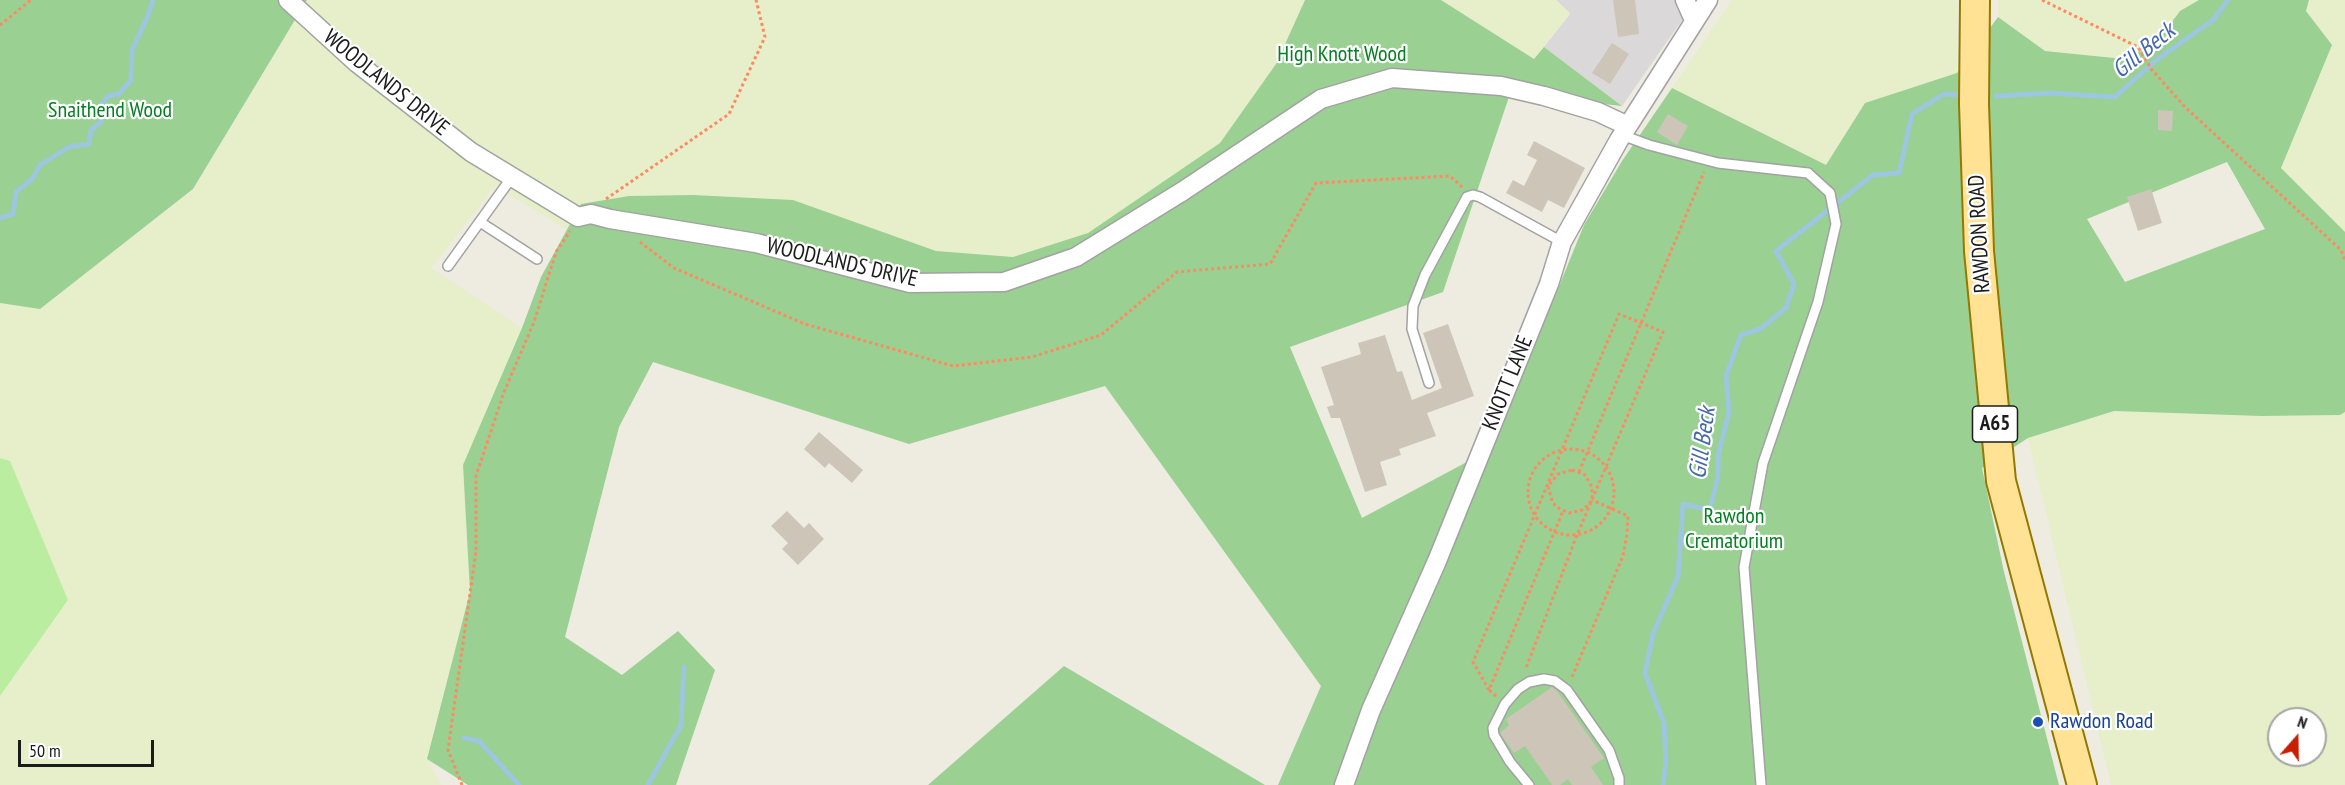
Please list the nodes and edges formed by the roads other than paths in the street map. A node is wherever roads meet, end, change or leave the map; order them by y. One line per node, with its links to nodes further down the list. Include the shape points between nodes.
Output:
1 (288, 0): 7 (street, WOODLANDS DRIVE, via 366,70 471,152)
2 (1685, 0): 5 (street)
3 (1708, 0): 5 (street, KNOTT LANE)
4 (1976, 0): 13 (main road, RAWDON ROAD / A65, via 1974,104 1979,251 2001,481)
5 (1694, 20): 6 (street, KNOTT LANE)
6 (1625, 131): 7 (street, WOODLANDS DRIVE, via 1598,112 1501,86 1392,78 1321,99 1076,257 1004,282 910,283 756,243 591,214 578,218); 9 (street, KNOTT LANE); 17 (lane, via 1650,145 1709,160 1808,173 1830,193 1836,224 1818,302 1763,463 1744,567)
7 (512, 177): 8 (lane)
8 (480, 222): 10 (lane); 11 (lane)
9 (1562, 242): 12 (lane, via 1480,197 1467,197 1425,275 1413,306 1412,329); 14 (street, KNOTT LANE, via 1549,284 1437,561 1371,710)
10 (537, 259)
11 (448, 266)
12 (1429, 383)
13 (2079, 783)
14 (1344, 785)
15 (1529, 785): 16 (lane, via 1494,735 1495,723 1518,689 1544,679 1556,681 1567,690 1609,750)
16 (1618, 785)
17 (1761, 785)

